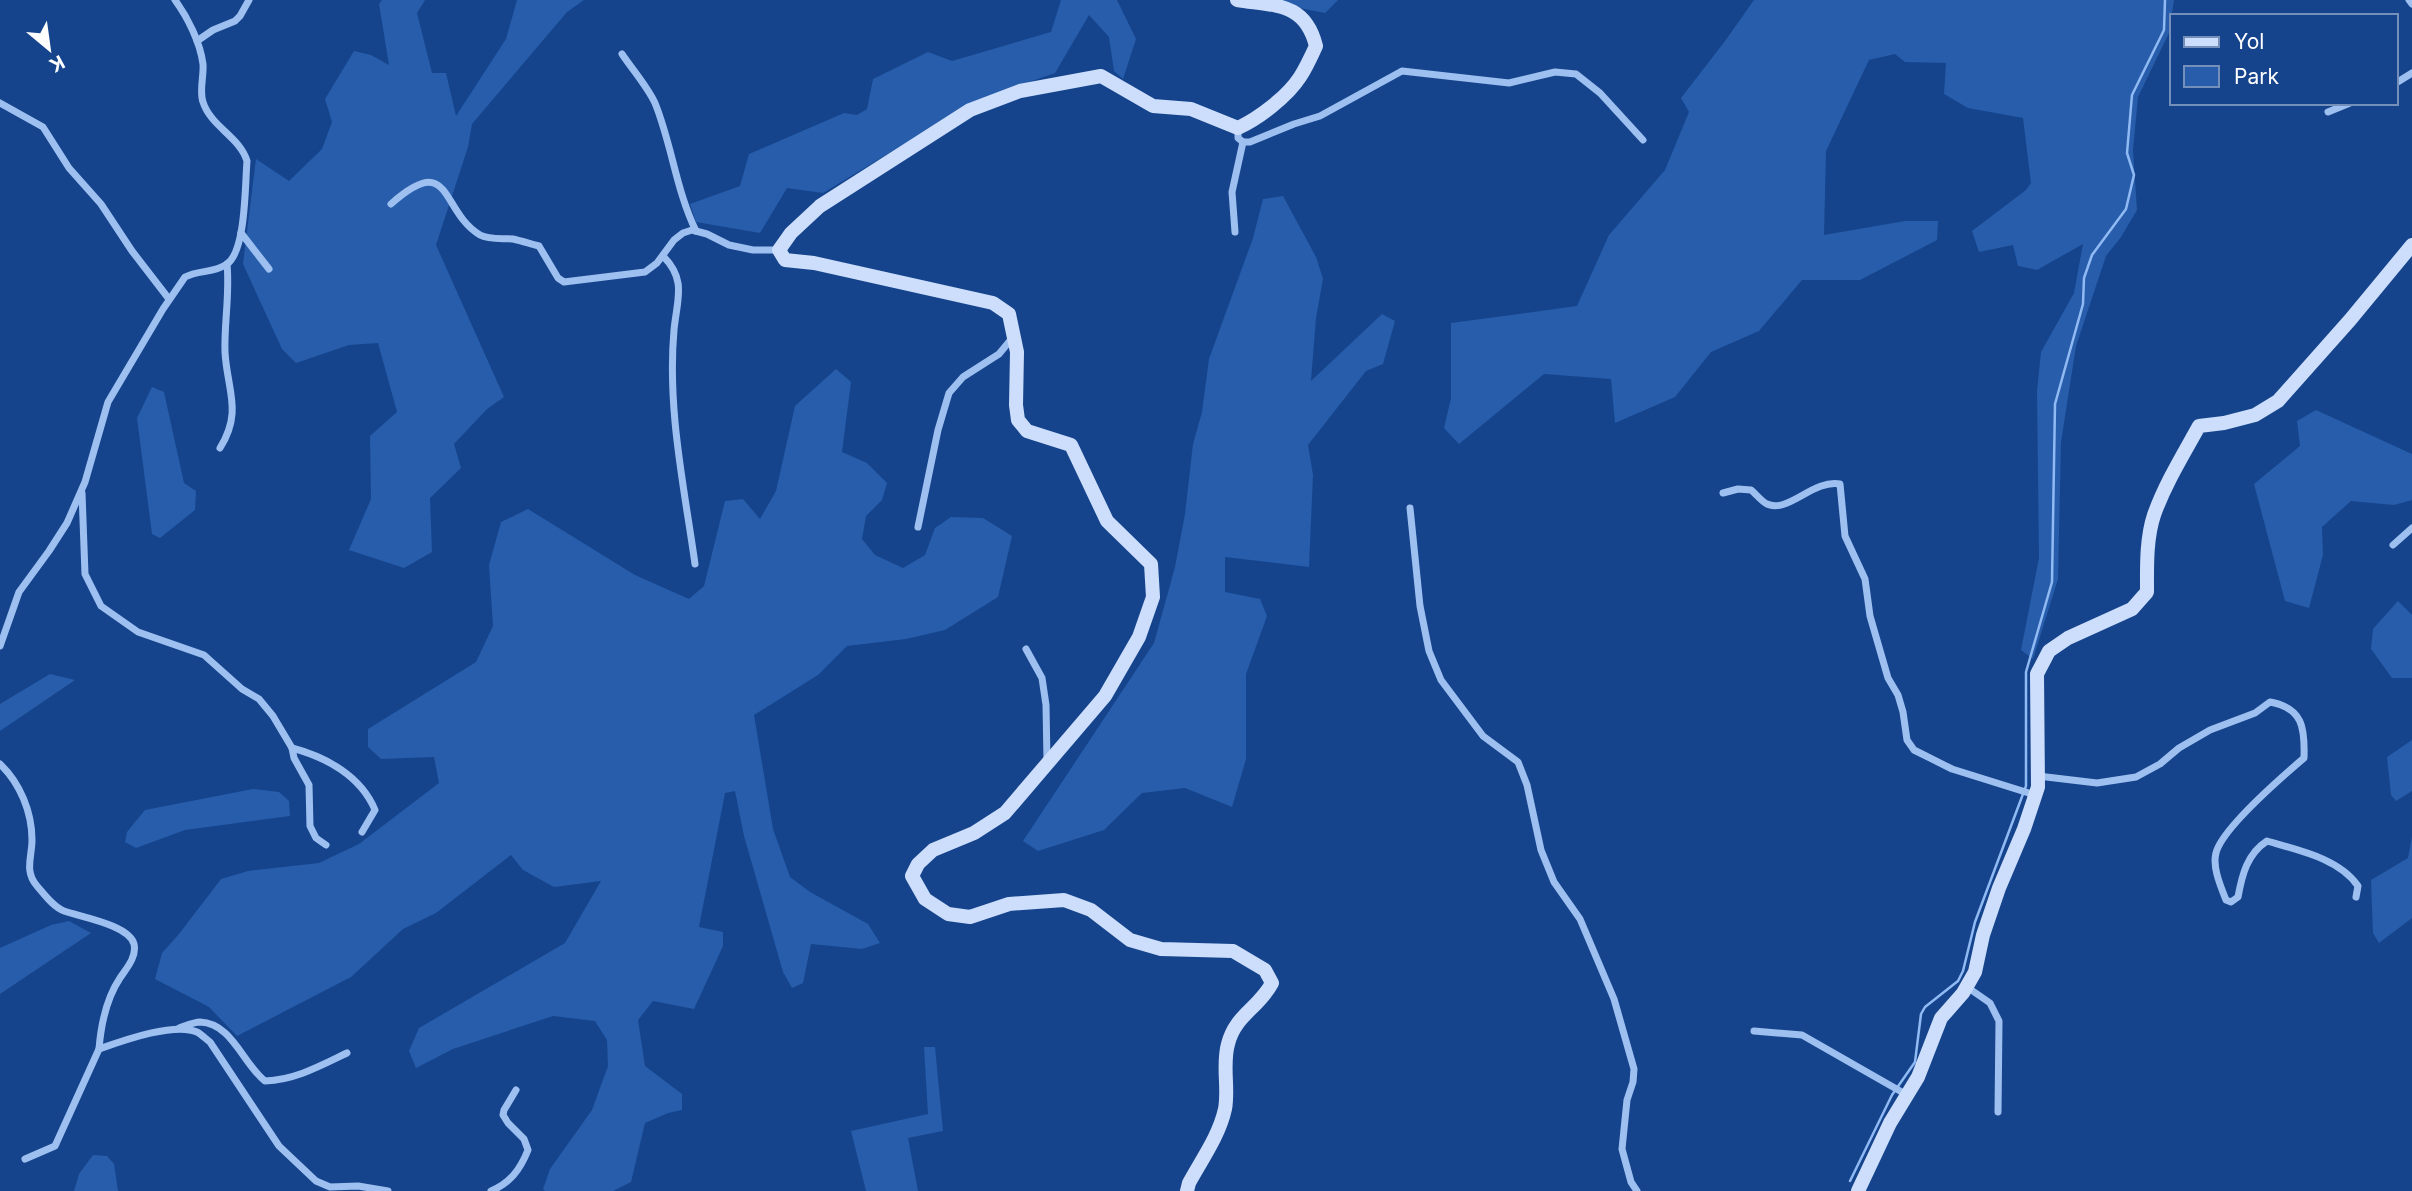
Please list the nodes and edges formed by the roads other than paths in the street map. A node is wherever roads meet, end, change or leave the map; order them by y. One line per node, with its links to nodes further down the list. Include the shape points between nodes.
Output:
1 (175, 0): 4 (street)
2 (249, 0): 4 (street, via 235,20)
3 (1237, 0): 9 (street, via 1290,9 1311,29 1316,47 1299,79)
4 (197, 41): 14 (street, via 203,64 202,100 214,123 244,152 247,161)
5 (622, 54): 12 (street, via 653,99)
6 (0, 103): 20 (street, via 43,127)
7 (2345, 105): 8 (street)
8 (2328, 112)
9 (1240, 135): 10 (street, via 1251,142 1320,116 1402,71 1509,83 1555,72 1576,74); 13 (street, via 1232,192); 16 (street, via 1191,109 1153,106 1101,76 1020,91 970,110 820,206)
10 (1643, 140)
11 (391, 204): 17 (street, via 407,189 432,182 445,189 464,220 483,237 539,246 564,282 645,272)
12 (696, 232): 16 (street, via 729,245); 17 (street, via 683,233)
13 (1235, 232)
14 (241, 233): 18 (street); 19 (street)
15 (2412, 245): 35 (street, via 2278,401 2255,415 2199,426 2153,518 2147,592 2132,609 2049,651 2037,674)
16 (779, 250): 21 (street, via 785,260 993,303 1009,314)
17 (663, 256): 29 (street, via 677,274 680,288 672,407)
18 (227, 264): 20 (street, via 185,277); 22 (street, via 225,352 233,416 231,431)
19 (269, 269)
20 (169, 299): 23 (street, via 108,402)
21 (1014, 336): 26 (street, via 999,354 955,383 949,393); 34 (street, via 1018,421 1027,431 1071,446 1107,521 1151,564 1153,597 1139,637 1105,696)
22 (220, 448)
23 (82, 489): 30 (street, via 67,523 19,592); 32 (street, via 86,574 101,606 138,632 204,655 259,699)
24 (1723, 493): 36 (street, via 1751,490 1766,504 1780,506 1822,484 1840,484 1844,536 1866,579 1873,628 1898,695 1907,740 1914,750 1952,769)
25 (1410, 508): 52 (street, via 1420,607 1429,651 1441,680 1483,736 1518,762 1541,850 1554,882 1580,919 1614,999 1634,1069 1622,1149)
26 (918, 527)
27 (2412, 528): 28 (street)
28 (2393, 545)
29 (695, 564)
30 (0, 646)
31 (1027, 649): 34 (street, via 1042,678)
32 (292, 748): 37 (street, via 317,755 363,789 375,810); 38 (street, via 309,785 310,826)
33 (0, 764): 43 (street, via 24,800 32,840 28,867 34,883 62,910 127,934 134,944 130,963 109,999)
34 (1047, 765): 51 (street, via 1005,813 974,833 933,850 912,876 925,899 948,914 970,917 1009,904 1064,901 1091,910 1130,940 1161,949 1233,951 1265,970 1272,983 1265,997 1236,1021 1227,1045 1225,1108)
35 (2038, 776): 36 (street); 39 (street, via 2097,783 2136,777 2210,730 2255,713 2270,702 2281,704 2296,713 2300,722 2305,734 2304,758 2255,803 2220,844 2215,855 2219,882 2226,900 2238,897 2243,872 2256,848 2267,841 2334,864 2358,886)
36 (2035, 796): 40 (street)
37 (362, 832)
38 (326, 845)
39 (2356, 897)
40 (1967, 986): 46 (street, via 1941,1018); 47 (street, via 1990,1003 1999,1021)
41 (175, 1030): 43 (street); 44 (street, via 200,1022 221,1027 265,1081 304,1073); 49 (street, via 197,1032 210,1042 279,1146 316,1181 330,1187)
42 (1755, 1031): 46 (street, via 1802,1035)
43 (99, 1049): 48 (street, via 55,1146)
44 (347, 1053)
45 (516, 1090): 50 (street, via 503,1115 528,1150 514,1177)
46 (1907, 1094): 53 (street)
47 (1998, 1112)
48 (25, 1159)
49 (388, 1191)
50 (491, 1191)
51 (1187, 1191)
52 (1637, 1191)
53 (1858, 1191)

